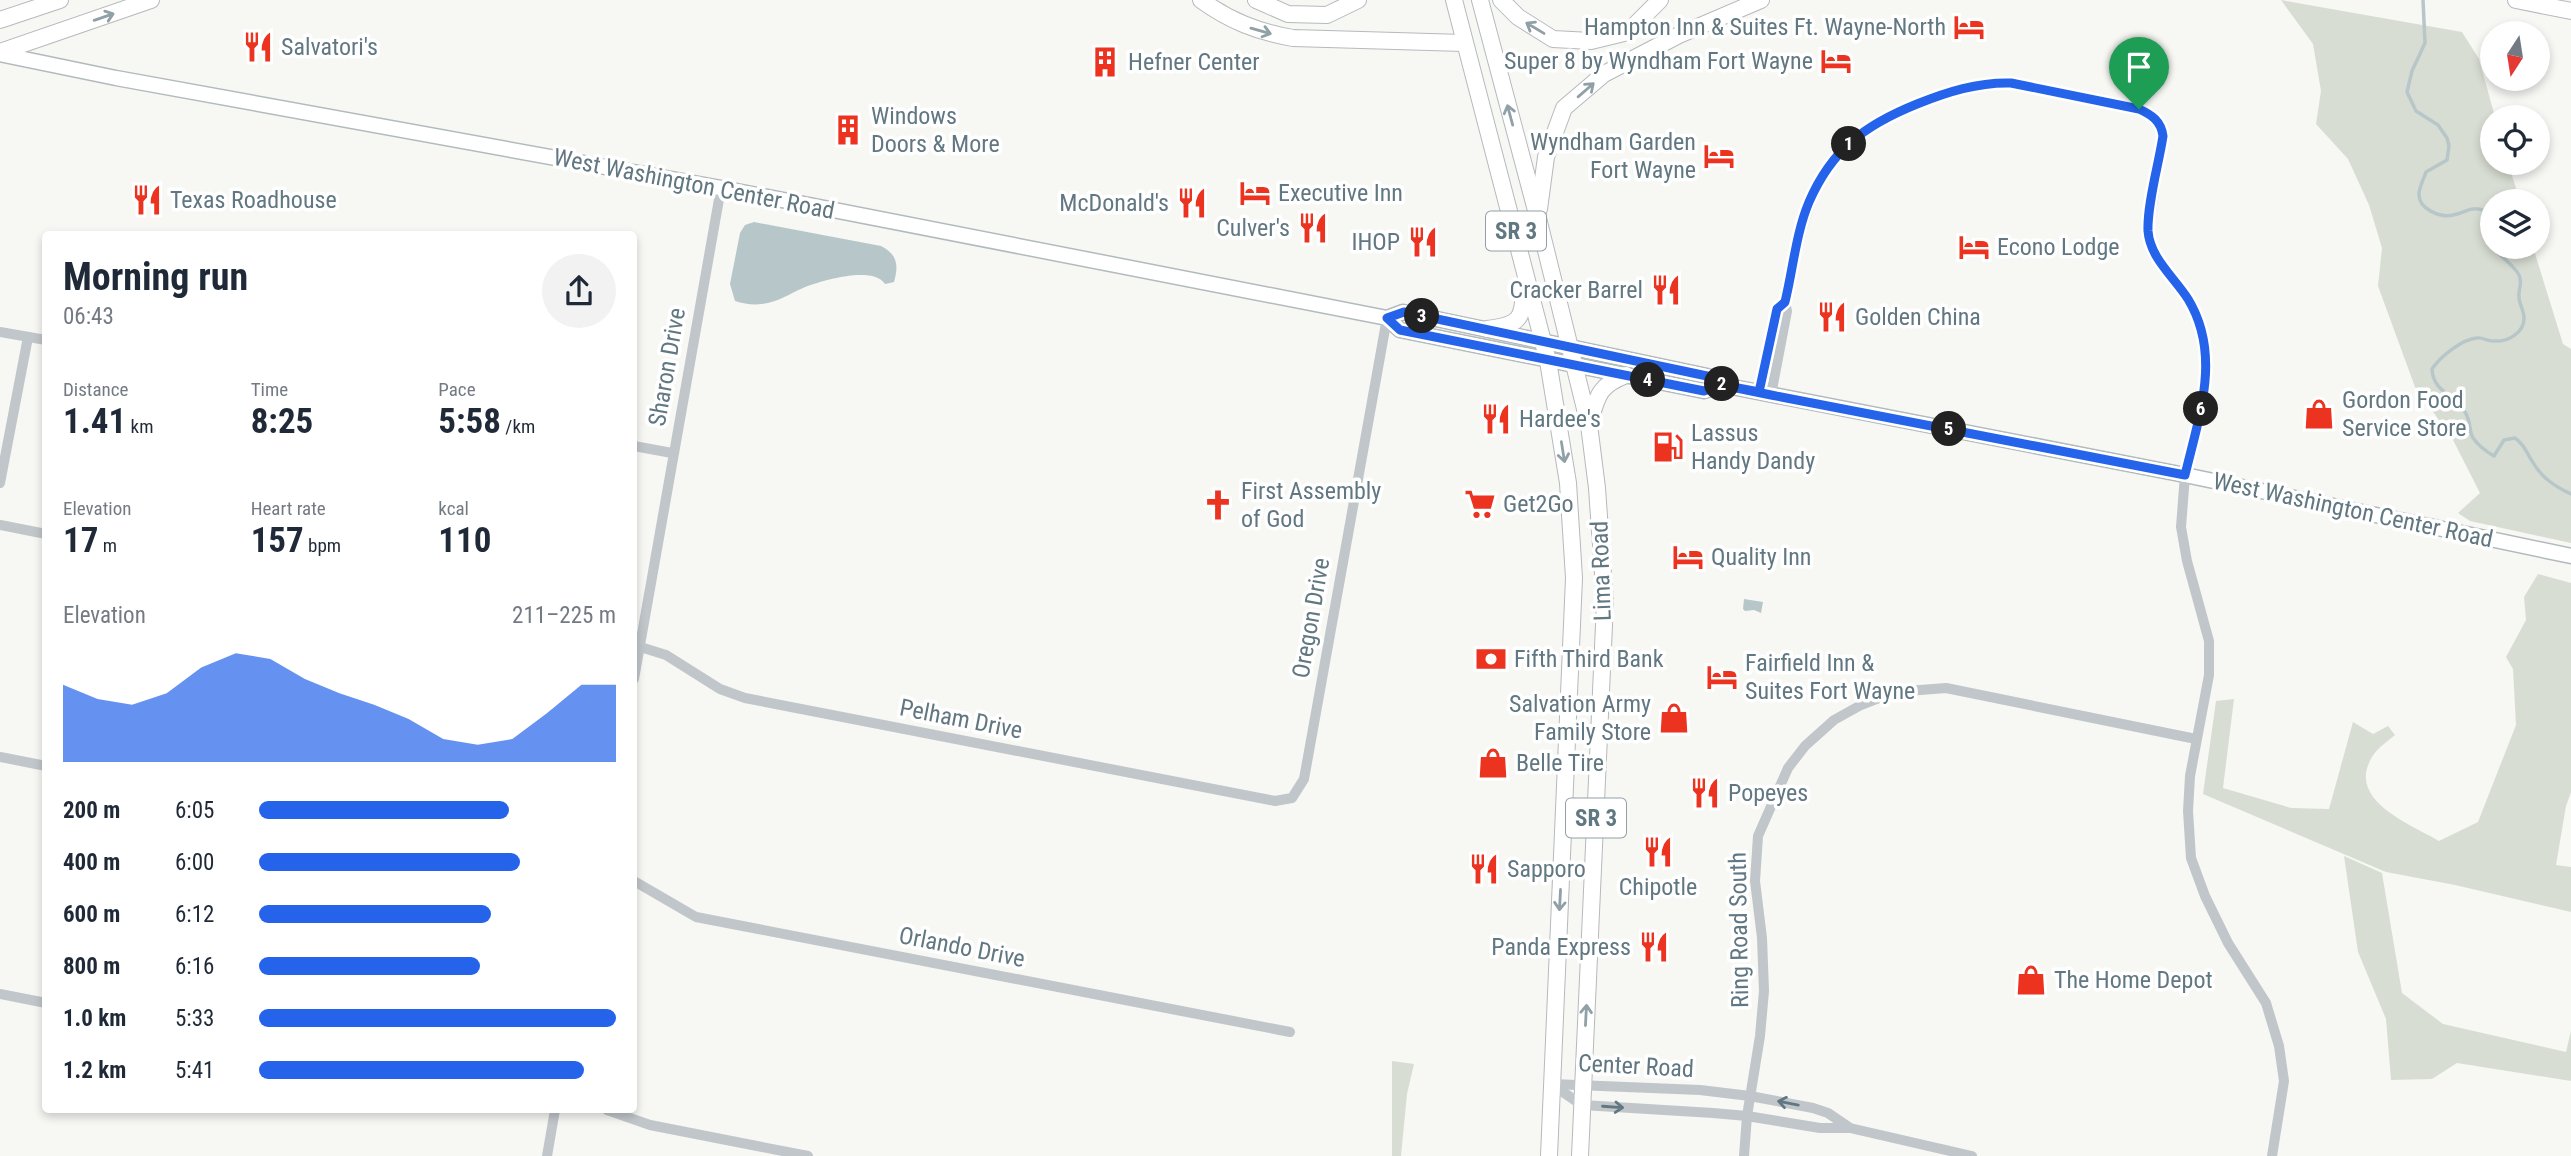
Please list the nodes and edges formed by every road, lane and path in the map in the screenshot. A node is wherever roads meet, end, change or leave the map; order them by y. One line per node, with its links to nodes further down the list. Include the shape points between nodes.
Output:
1 (60, 0): 13 (highway)
2 (151, 0): 15 (highway, one-way to 2)
3 (1201, 0): 14 (highway, one-way to 14, via 1233,21 1293,38)
4 (1256, 0): 5 (highway, via 1288,14 1327,15)
5 (1358, 0)
6 (1454, 0): 14 (highway, Lima Road / SR 3)
7 (1480, 0): 17 (highway, Lima Road / SR 3, one-way to 7)
8 (1501, 0): 9 (highway, one-way to 8, via 1628,32 1591,41 1553,39)
9 (1660, 0)
10 (1761, 0): 17 (highway, one-way to 10, via 1546,157 1564,108 1604,74)
11 (2516, 0): 12 (highway)
12 (2571, 11)
13 (0, 20)
14 (1464, 43): 18 (highway, Lima Road / SR 3)
15 (0, 53): 16 (main road, West Washington Center Road)
16 (721, 188): 19 (main road, West Washington Center Road); 33 (street, Sharon Drive)
17 (1538, 218): 25 (highway, Lima Road / SR 3)
18 (1525, 264): 20 (highway, via 1518,320 1507,327); 24 (highway, Lima Road / SR 3)
19 (1387, 318): 20 (main road, West Washington Center Road, via 1404,312); 26 (main road, West Washington Center Road, via 1400,330); 44 (street, Oregon Drive, via 1304,779)
20 (1487, 329): 24 (main road, West Washington Center Road)
21 (0, 332): 22 (street)
22 (28, 337): 23 (street); 35 (street)
23 (42, 339)
24 (1544, 342): 25 (main road, West Washington Center Road); 26 (highway, Lima Road / SR 3)
25 (1570, 348): 27 (highway, Lima Road / SR 3); 29 (main road, West Washington Center Road, via 1707,376)
26 (1549, 361): 27 (main road, West Washington Center Road); 50 (highway, Lima Road / SR 3, one-way to 50, via 1569,483 1574,578)
27 (1574, 365): 28 (main road, West Washington Center Road); 31 (highway, Lima Road / SR 3)
28 (1626, 375): 29 (main road, West Washington Center Road, via 1704,391); 31 (highway, via 1604,386)
29 (1722, 385): 30 (main road, West Washington Center Road)
30 (1765, 393): 34 (main road, West Washington Center Road); 34 (street, via 1808,203 1826,170 1842,150 1875,124 1969,86 2011,83 2139,109 2161,126 2148,231 2156,256 2188,300 2202,329 2206,358 2206,386)
31 (1589, 425): 49 (highway, Lima Road / SR 3, one-way to 31, via 1605,603)
32 (637, 447): 33 (street)
33 (672, 453): 39 (street, Sharon Drive)
34 (2185, 475): 38 (main road, West Washington Center Road); 41 (street, via 2181,527 2209,641 2209,675)
35 (0, 483)
36 (0, 525): 37 (street)
37 (42, 533)
38 (2571, 556)
39 (637, 640)
40 (637, 645): 44 (street, Pelham Drive, via 666,655 720,689 745,698 1275,801)
41 (2196, 739): 51 (street, Ring Road South, via 1946,688 1894,692 1833,720 1788,768 1758,836 1755,881 1764,991); 63 (street, via 2188,811 2191,858 2228,943 2266,1003 2278,1046 2284,1081)
42 (0, 757): 43 (street)
43 (42, 765)
44 (1292, 798)
45 (637, 883): 48 (street, Orlando Drive, via 696,917)
46 (0, 994): 47 (street)
47 (42, 1002)
48 (1290, 1032)
49 (1583, 1083): 50 (street, Center Road); 51 (street, Center Road); 52 (highway, Lima Road / SR 3)
50 (1551, 1084): 52 (street, Center Road); 59 (highway, Lima Road / SR 3)
51 (1750, 1096): 55 (street, Ring Road South); 56 (street, Center Road, one-way to 51, via 1813,1108)
52 (1582, 1105): 55 (street, Center Road, one-way to 55); 60 (highway, Lima Road / SR 3)
53 (554, 1113): 57 (street)
54 (616, 1113): 58 (street, via 650,1125)
55 (1747, 1116): 56 (street, Center Road); 61 (street, Ring Road South)
56 (1850, 1128): 62 (street, Center Road)
57 (547, 1156)
58 (808, 1156)
59 (1549, 1156)
60 (1580, 1156)
61 (1744, 1156)
62 (1972, 1156)
63 (2272, 1156)

